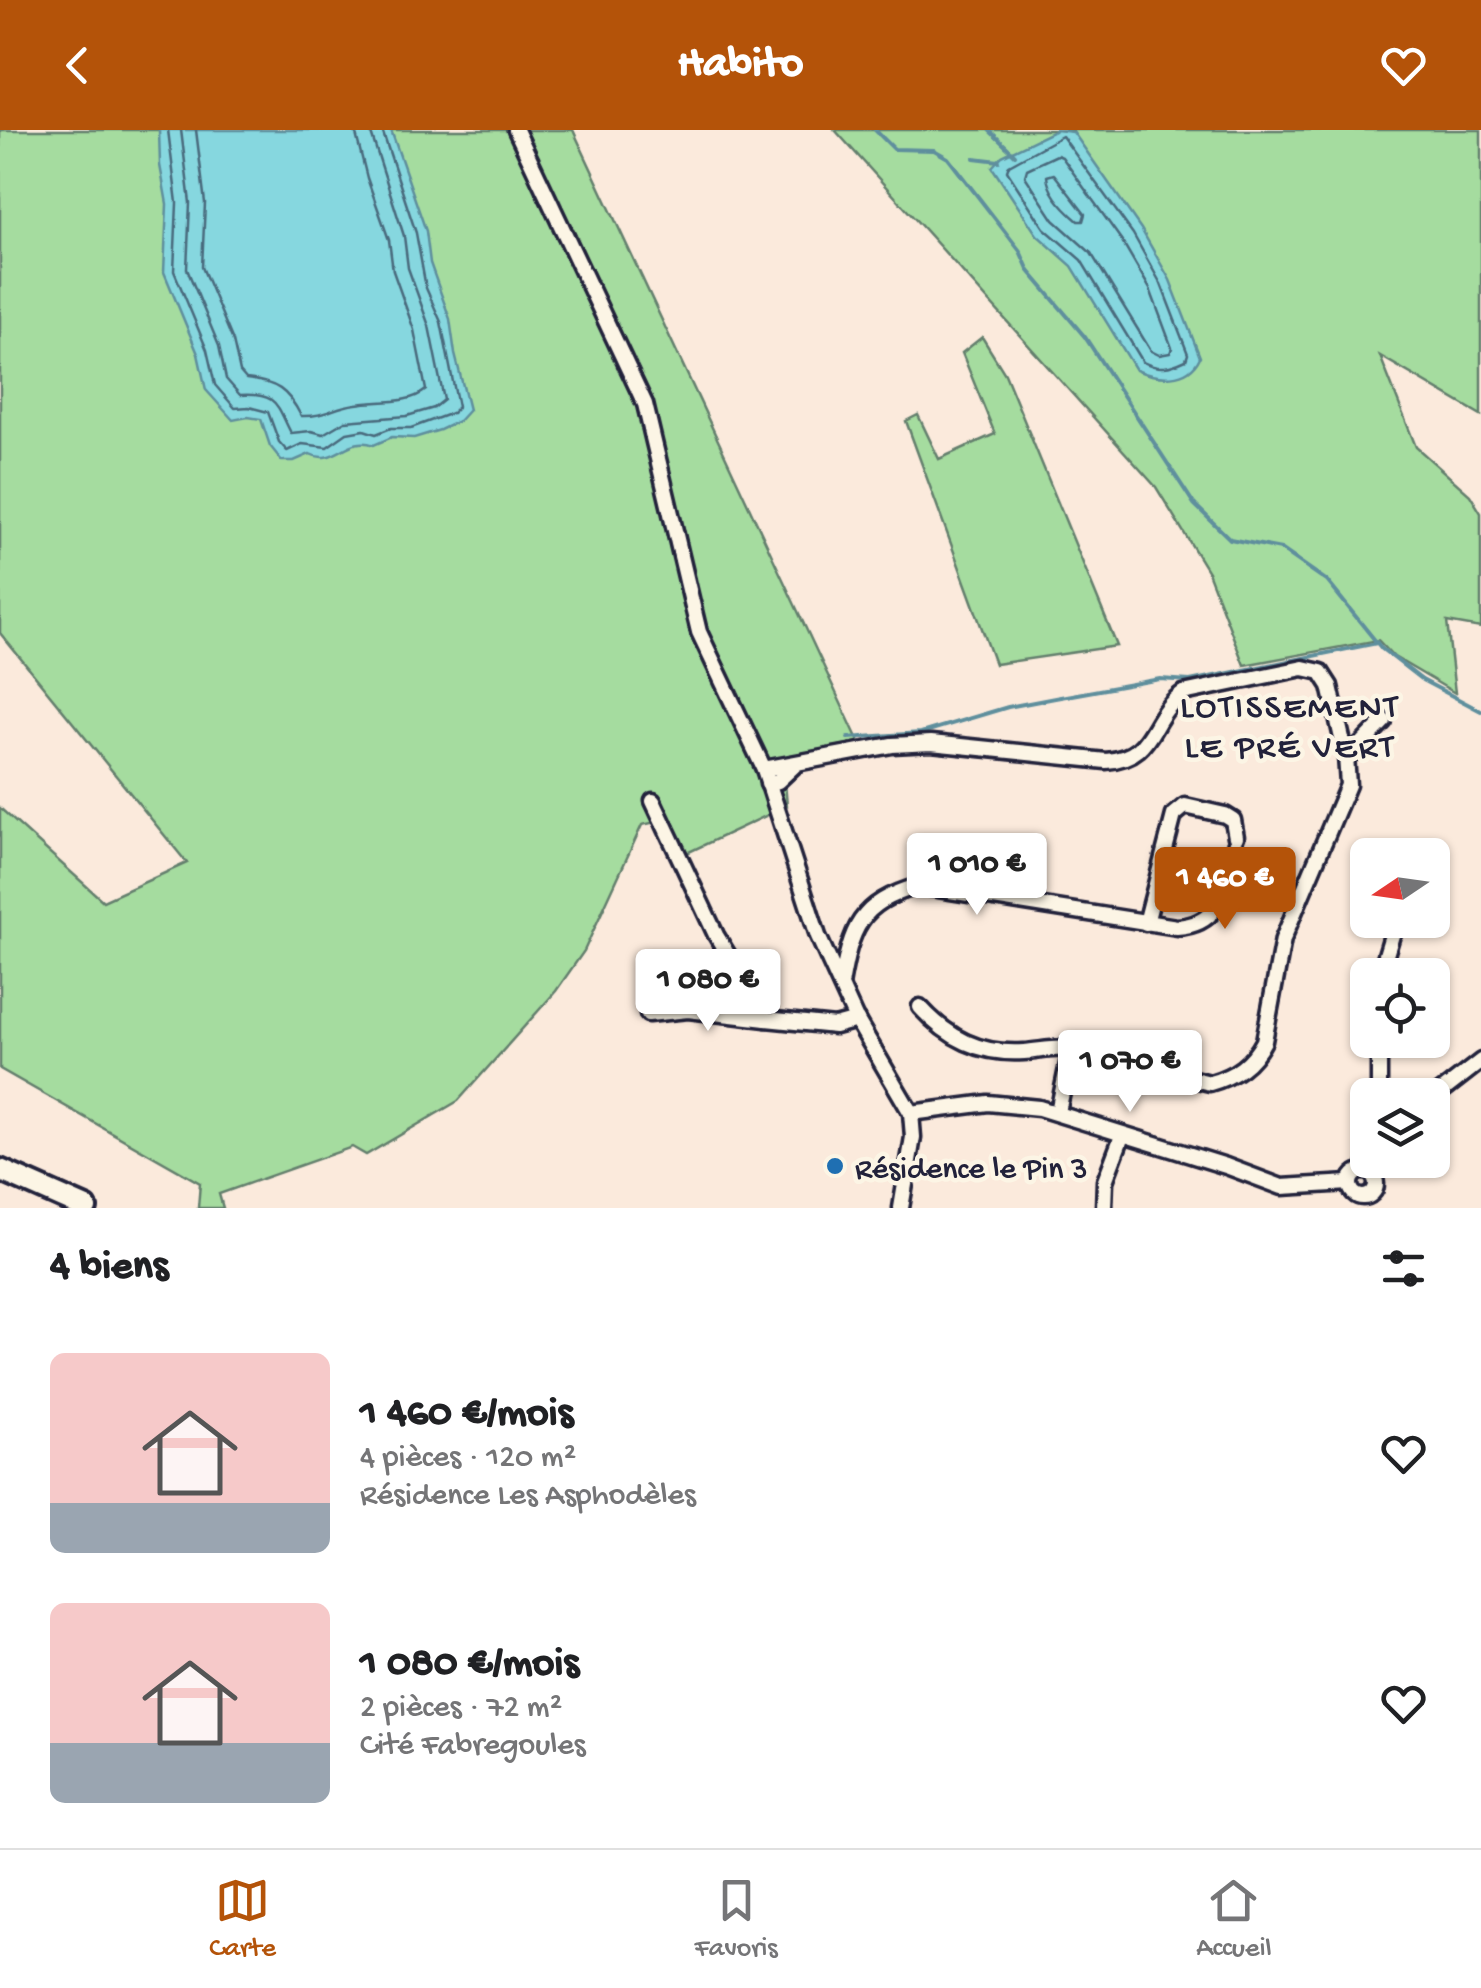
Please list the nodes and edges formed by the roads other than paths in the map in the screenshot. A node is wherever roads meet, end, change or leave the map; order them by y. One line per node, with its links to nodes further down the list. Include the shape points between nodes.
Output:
1 (516, 130): 4 (street, via 645,404 699,632)
2 (1384, 721): 3 (street)
3 (1346, 756): 4 (street, via 1330,686 1321,672 1303,668 1183,694 1167,705 1141,750 1129,758 931,742 796,764); 12 (street, via 1348,785 1283,940 1256,1056 1210,1083)
4 (766, 776): 7 (street)
5 (652, 801): 10 (street)
6 (1146, 922): 6 (street, via 1179,808 1233,820 1235,842 1216,911 1198,926); 7 (street, via 918,886 867,910 852,933)
7 (841, 986): 11 (street)
8 (920, 1007): 12 (street, via 967,1045 998,1052)
9 (648, 1014): 10 (street, via 688,1010)
10 (766, 1019): 11 (street, via 835,1026)
11 (857, 1020): 16 (street)
12 (1070, 1049): 15 (street)
13 (1481, 1061): 14 (street)
14 (1450, 1084)
15 (1058, 1112): 16 (street, via 988,1102); 17 (street)
16 (911, 1113): 25 (street)
17 (1122, 1136): 22 (street, via 1282,1187); 26 (street, via 1105,1182)
18 (0, 1160): 24 (main road)
19 (0, 1170): 24 (main road)
20 (1353, 1178): 22 (street)
21 (1374, 1178): 23 (street)
22 (1350, 1183): 23 (street, via 1358,1196)
23 (1372, 1193): 27 (street)
24 (78, 1205)
25 (901, 1208)
26 (1104, 1208)
27 (1381, 1208)

